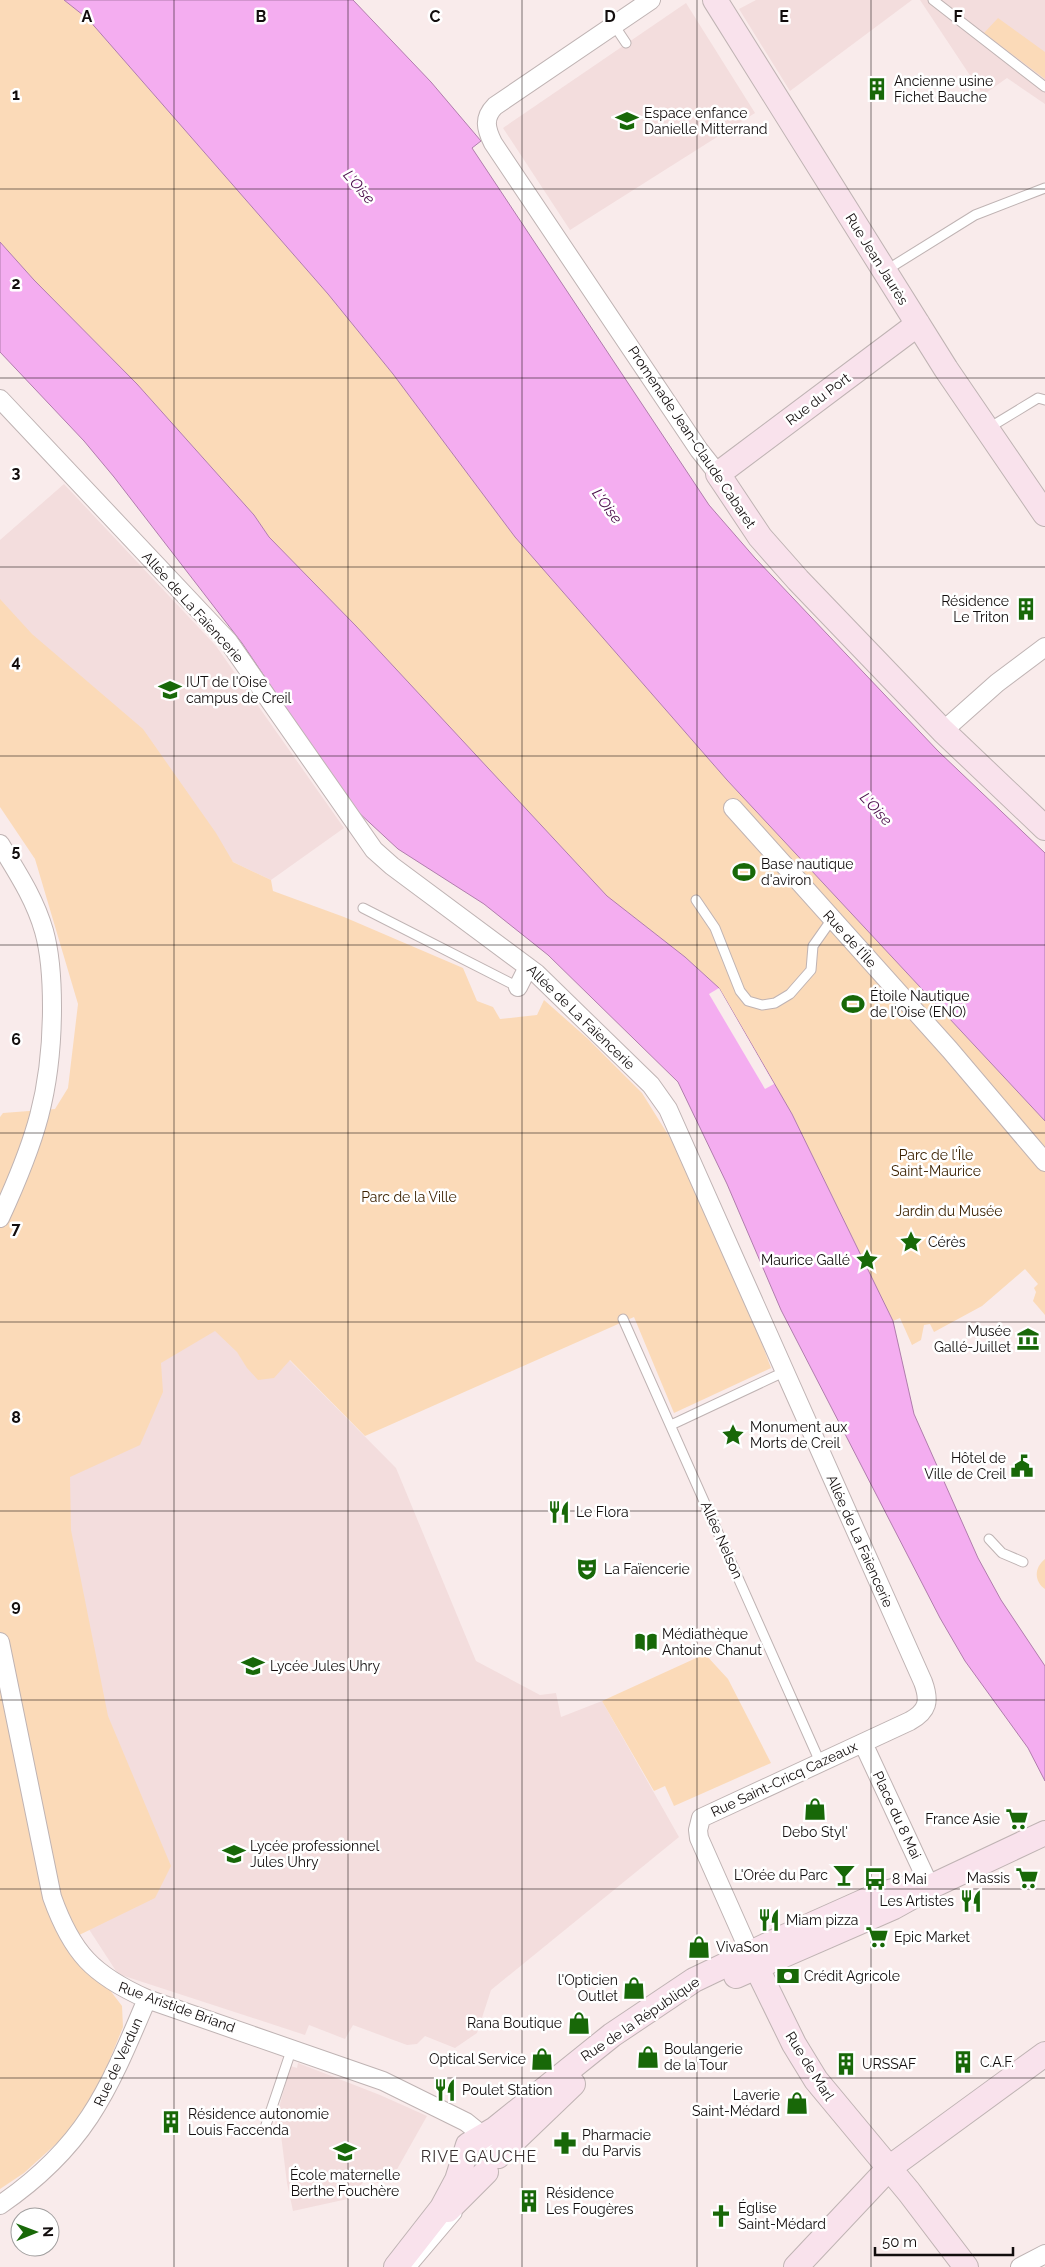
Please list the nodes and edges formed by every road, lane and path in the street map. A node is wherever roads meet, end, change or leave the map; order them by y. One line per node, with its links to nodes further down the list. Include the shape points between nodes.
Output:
1 (651, 0): 4 (street)
2 (933, 0): 6 (lane)
3 (718, 1): 8 (main road, Rue Jean Jaurès)
4 (614, 25): 5 (lane); 13 (street, Promenade Jean-Claude Cabaret, via 495,106 489,112 486,125 493,143)
5 (626, 44)
6 (1045, 87)
7 (1045, 188): 8 (lane, via 975,215)
8 (885, 272): 9 (main road, Rue Jean Jaurès)
9 (918, 324): 12 (main road, Rue Jean Jaurès); 13 (main road, Rue du Port)
10 (0, 399): 23 (street, Allée de La Faïencerie, via 228,641 374,850)
11 (1045, 400): 12 (lane, via 1038,398)
12 (987, 429): 14 (main road, Rue Jean Jaurès)
13 (718, 474): 16 (main road, Promenade Jean-Claude Cabaret, via 760,537)
14 (1045, 514)
15 (1045, 648): 16 (street)
16 (943, 731): 18 (main road, Promenade Jean-Claude Cabaret)
17 (732, 808): 22 (street, Rue de l'Île)
18 (1045, 828)
19 (2, 854): 26 (street, via 32,901 44,931 52,984 51,1041 44,1099 27,1157)
20 (696, 900): 22 (lane, via 715,928 740,991 748,1001 762,1005 776,1003 790,994 811,970 813,946)
21 (363, 908): 24 (lane)
22 (832, 919): 25 (street, Rue de l'Île)
23 (528, 966): 24 (street); 28 (street, Allée de La Faïencerie, via 664,1101)
24 (518, 987)
25 (1045, 1162)
26 (0, 1218)
27 (623, 1319): 29 (lane, Allée Nelson)
28 (786, 1371): 29 (lane); 33 (street, Allée de La Faïencerie, via 926,1691 927,1707 918,1717)
29 (671, 1425): 34 (lane, Allée Nelson)
30 (989, 1539): 31 (lane, via 1002,1553)
31 (1023, 1562)
32 (0, 1642): 38 (street, Rue Aristide Briand, via 44,1869 56,1910 71,1939 93,1968 117,1986)
33 (864, 1742): 34 (street, Rue Saint-Cricq Cazeaux); 36 (street, Place du 8 Mai)
34 (820, 1762): 37 (street, Rue Saint-Cricq Cazeaux, via 712,1811 699,1823 699,1838)
35 (1045, 1833): 36 (main road, Rue de la République)
36 (930, 1887): 37 (main road, Rue de la République, via 890,1891)
37 (753, 1960): 42 (main road, Rue de la République, via 667,2015 588,2072 538,2118); 42 (main road, Rue de la République, via 669,1995 564,2072); 43 (main road, Rue de Marl, via 813,2076)
38 (147, 1999): 39 (street, Rue Aristide Briand); 44 (street, Rue de Verdun, via 112,2079 83,2128 48,2168)
39 (292, 2048): 41 (lane); 42 (street, Rue Aristide Briand, via 383,2081 466,2122)
40 (1045, 2054): 43 (main road)
41 (265, 2128)
42 (489, 2155): 46 (main road, Rue de la République, via 451,2192 425,2232); 47 (lane, Rue de la République, via 458,2212)
43 (889, 2168): 48 (main road); 49 (main road, Rue de Marl)
44 (0, 2205)
45 (1045, 2254): 50 (street)
46 (396, 2267)
47 (412, 2267)
48 (796, 2267)
49 (966, 2267)
50 (1020, 2267)

